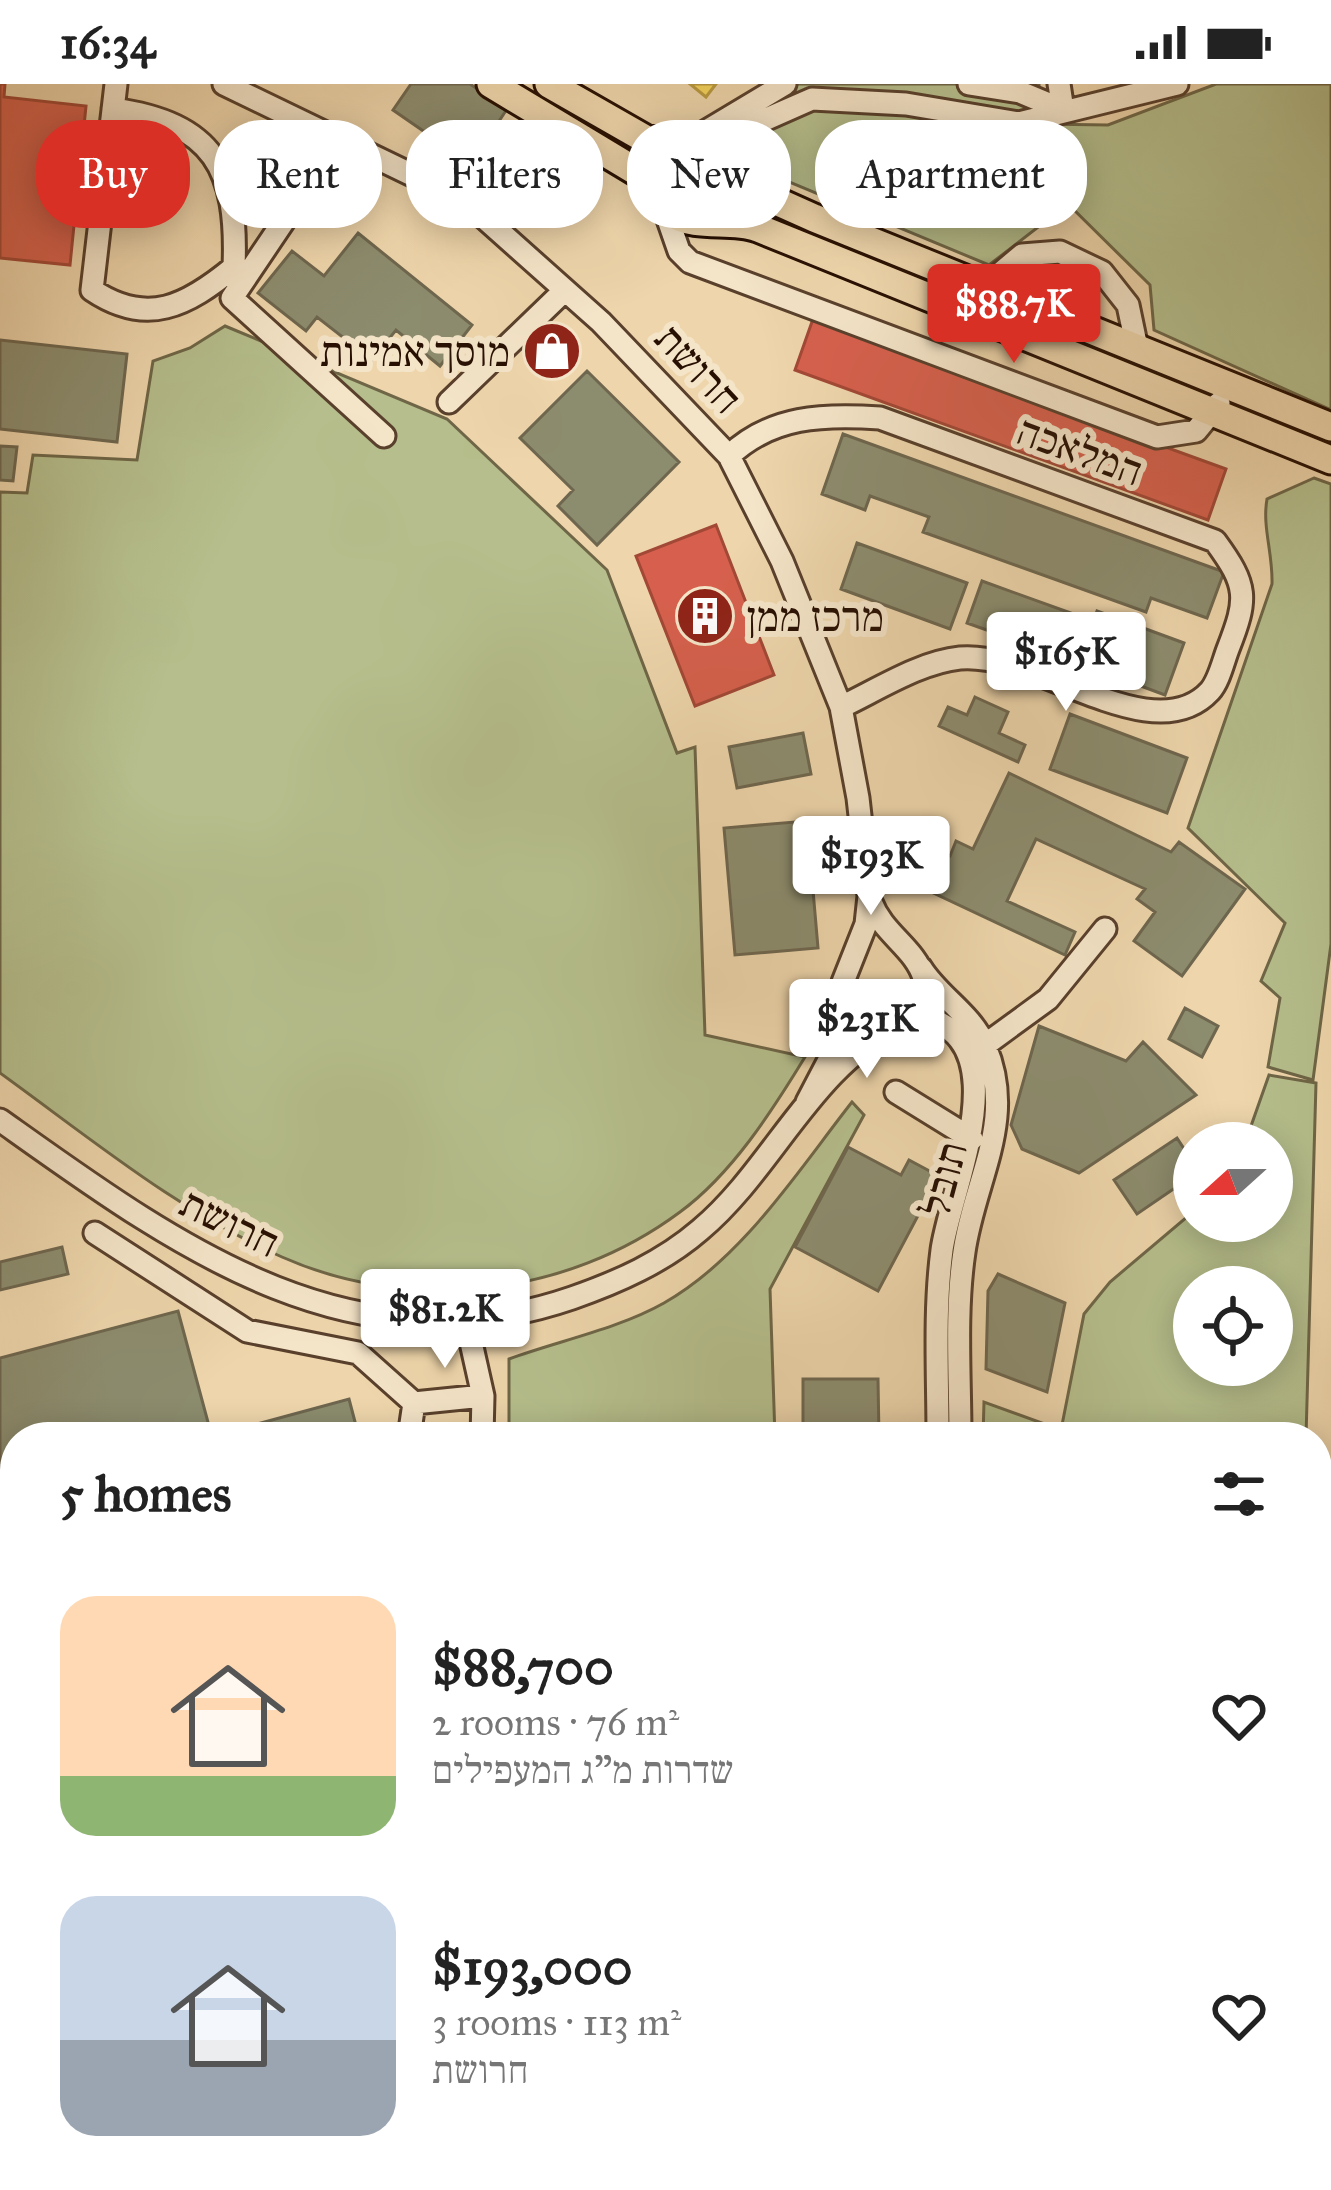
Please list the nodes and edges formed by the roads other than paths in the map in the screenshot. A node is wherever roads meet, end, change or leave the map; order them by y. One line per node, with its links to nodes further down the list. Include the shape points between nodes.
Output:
1 (116, 84): 9 (street)
2 (224, 84): 13 (street, חרושת)
3 (490, 84): 19 (main road)
4 (549, 84): 16 (main road)
5 (969, 84): 10 (street)
6 (1059, 84): 10 (street)
7 (1177, 84): 10 (street)
8 (772, 86): 14 (street)
9 (113, 110): 11 (street); 12 (street)
10 (1064, 110): 15 (street, via 1019,124 906,104 812,99)
11 (112, 120)
12 (167, 120)
13 (299, 120)
14 (719, 120)
15 (765, 120)
16 (627, 129)
17 (190, 133): 21 (street, via 220,166 236,220 234,267 179,306 120,309 92,290)
18 (382, 160): 26 (street, חרושת, via 464,200)
19 (627, 166)
20 (791, 208): 25 (main road)
21 (100, 228)
22 (279, 228): 32 (street, via 232,298)
23 (671, 228): 30 (street, via 679,250 710,272 1157,436 1186,437)
24 (758, 228): 30 (main road)
25 (984, 287): 27 (main road); 27 (street, via 1022,255 1060,252 1102,272 1128,305)
26 (565, 290): 29 (street); 33 (street, חרושת)
27 (1137, 348): 28 (main road)
28 (1226, 385): 30 (street); 31 (main road)
29 (449, 402)
30 (1215, 413): 34 (main road)
31 (1331, 427)
32 (384, 436)
33 (729, 456): 35 (street, חרושת); 35 (street, המלאכה, via 750,436 786,423 832,414 880,418 1216,541 1242,578 1243,612 1213,688 1185,712 1148,713 1011,663 959,658)
34 (1331, 460)
35 (841, 707): 36 (street, חרושת)
36 (869, 896): 38 (street, חרושת, via 887,935); 39 (street, חרושת)
37 (1105, 929): 43 (street, via 1048,999)
38 (904, 950): 39 (street, via 882,944); 40 (street)
39 (852, 960): 41 (street)
40 (921, 968): 42 (street, via 925,993); 43 (street, תובל)
41 (844, 994): 42 (street, via 865,1023); 45 (street, חרושת, via 841,1037)
42 (908, 1019): 45 (street, חרושת, via 862,1045); 47 (street, תובל, via 943,1023 964,1054 975,1100)
43 (985, 1045): 55 (street, תובל, via 997,1126 964,1249)
44 (896, 1092): 47 (street)
45 (807, 1102): 49 (street, חרושת, via 703,1228 669,1253 551,1305)
46 (0, 1120): 49 (street, חרושת, via 156,1231 260,1282 370,1315)
47 (972, 1139): 54 (street, תובל, via 942,1246)
48 (95, 1233): 51 (street, via 247,1330 358,1353)
49 (466, 1319): 50 (street)
50 (483, 1396): 51 (street); 53 (street)
51 (414, 1403): 52 (street)
52 (411, 1422)
53 (482, 1422)
54 (938, 1422)
55 (960, 1422)

